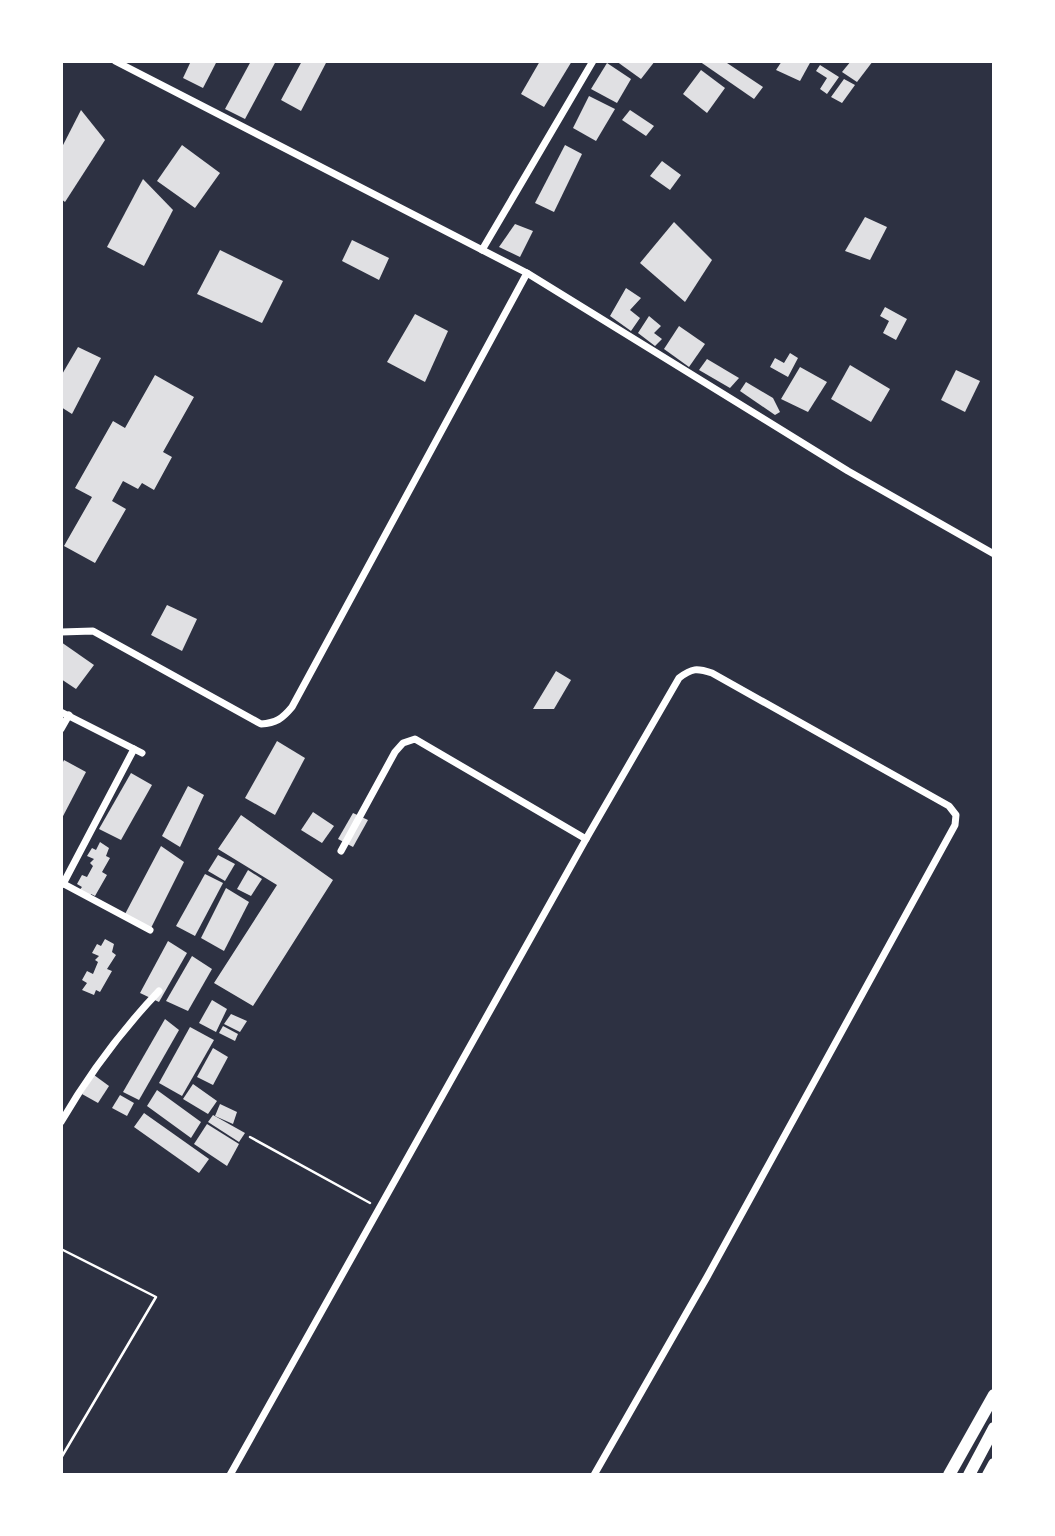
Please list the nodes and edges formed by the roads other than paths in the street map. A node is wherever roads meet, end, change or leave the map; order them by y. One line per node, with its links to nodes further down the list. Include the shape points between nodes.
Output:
1 (115, 61): 3 (street)
2 (593, 61): 4 (street)
3 (130, 65): 4 (street)
4 (481, 250): 5 (street)
5 (527, 273): 6 (street, via 848,471); 7 (street, via 282,719 261,724 93,631)
6 (994, 554)
7 (61, 632)
8 (65, 713): 9 (street); 12 (street, via 138,751)
9 (61, 729)
10 (586, 839): 11 (street, via 415,739 395,752); 19 (street); 20 (street, via 679,678 698,668 949,806 956,815 931,872)
11 (341, 850)
12 (62, 883): 13 (street)
13 (150, 930)
14 (159, 991): 15 (street, via 98,1062)
15 (61, 1122)
16 (994, 1395): 21 (main road)
17 (994, 1428): 22 (main road)
18 (994, 1464): 23 (main road)
19 (230, 1475)
20 (594, 1475)
21 (949, 1475)
22 (969, 1475)
23 (988, 1475)

